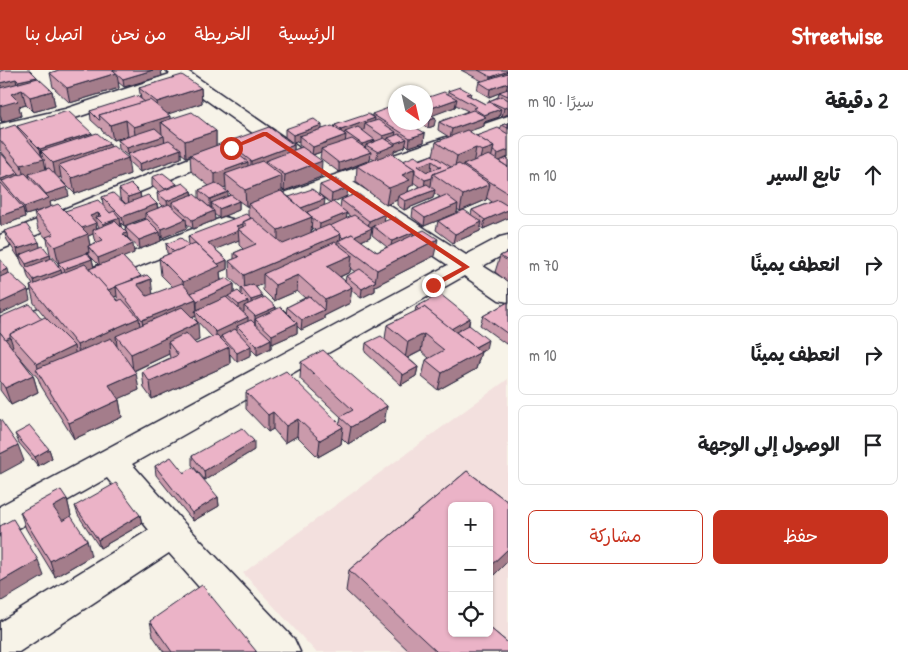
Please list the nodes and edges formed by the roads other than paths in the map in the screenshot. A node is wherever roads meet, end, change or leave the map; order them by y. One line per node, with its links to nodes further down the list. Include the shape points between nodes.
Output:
1 (184, 72): 2 (street); 5 (street)
2 (71, 113): 4 (street); 6 (street)
3 (508, 122): 7 (street)
4 (0, 130)
5 (265, 134): 7 (street); 9 (street)
6 (0, 142)
7 (336, 181): 10 (street); 12 (street)
8 (508, 242): 10 (street)
9 (0, 244)
10 (467, 267): 11 (street); 13 (street)
11 (508, 294)
12 (0, 312)
13 (110, 461): 14 (street); 15 (street)
14 (0, 522)
15 (172, 533): 16 (street); 17 (street)
16 (0, 643)
17 (281, 652)

